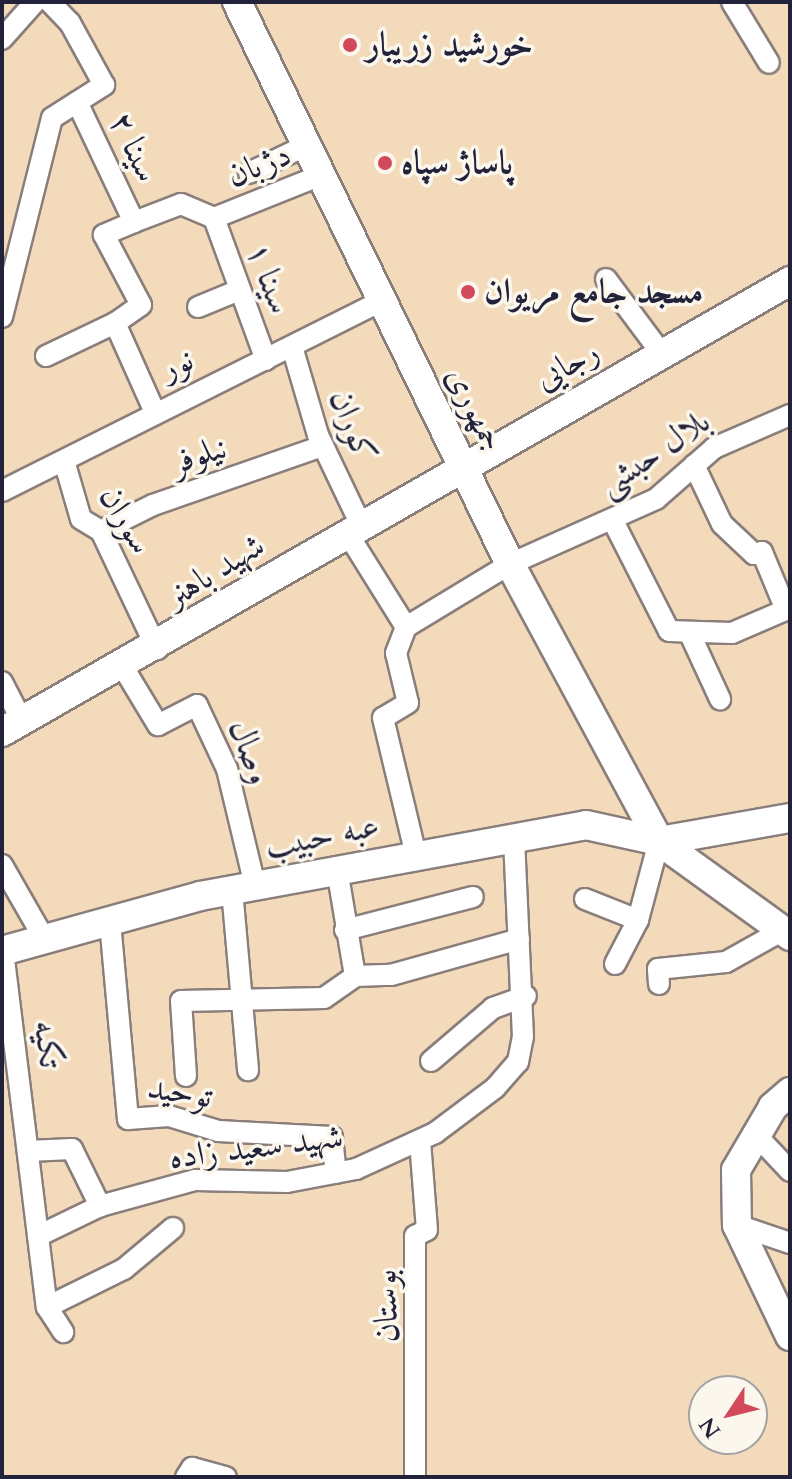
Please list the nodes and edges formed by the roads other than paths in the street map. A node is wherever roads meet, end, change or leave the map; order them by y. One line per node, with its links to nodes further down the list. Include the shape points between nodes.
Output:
1 (35, 2): 5 (street)
2 (50, 2): 7 (street, via 70,23 104,85)
3 (237, 2): 8 (street, جمهوری)
4 (732, 2): 6 (street)
5 (2, 39)
6 (769, 63)
7 (77, 102): 12 (street, سینا ۲); 18 (street, via 52,118)
8 (305, 146): 9 (street); 10 (street, جمهوری)
9 (249, 173)
10 (319, 176): 11 (street, دژبان); 16 (street, جمهوری)
11 (214, 218): 12 (street, دژبان, via 181,204); 15 (street, سینا ۱)
12 (134, 222): 19 (street, سینا ۲, via 104,235 141,305)
13 (606, 279): 21 (street)
14 (790, 281): 21 (street, رجایی)
15 (239, 290): 17 (street); 23 (street, سینا ۱)
16 (381, 301): 20 (street, نور); 27 (street, جمهوری)
17 (198, 307)
18 (2, 317)
19 (115, 323): 22 (street); 24 (street)
20 (293, 350): 23 (street, نور); 26 (street, کوران)
21 (662, 354): 27 (street, رجایی)
22 (46, 356)
23 (266, 360): 24 (street, نور)
24 (154, 410): 28 (street, نور)
25 (790, 415): 29 (street, بلال حبشی, via 751,427)
26 (322, 446): 32 (street, کوران); 33 (street, نیلوفر, via 153,505)
27 (461, 463): 32 (street, شهید باهنر); 34 (street, جمهوری)
28 (65, 464): 30 (street, نور); 33 (street, سوران, via 81,519)
29 (694, 465): 31 (street, بلال حبشی, via 656,499); 35 (street, via 722,524 754,554 762,552)
30 (5, 486)
31 (613, 521): 34 (street, بلال حبشی); 37 (street, via 669,631)
32 (353, 527): 36 (street, کوران); 38 (street, شهید باهنر)
33 (101, 531): 38 (street, سوران)
34 (510, 564): 36 (street, بلال حبشی); 45 (street, جمهوری)
35 (788, 609): 37 (street, via 732,633)
36 (406, 627): 46 (street, via 396,653 408,703 383,718)
37 (690, 634): 41 (street)
38 (157, 649): 39 (street, شهید باهنر)
39 (123, 667): 42 (street, شهید باهنر); 49 (street, وصال, via 158,725 197,705 227,769)
40 (2, 682): 42 (street)
41 (720, 699)
42 (12, 726)
43 (790, 818): 45 (street)
44 (514, 837): 45 (street, عبه حبیب, via 586,825); 46 (street, عبه حبیب); 56 (street, شهید سعید زاده)
45 (659, 841): 52 (street); 55 (street)
46 (416, 855): 48 (street, عبه حبیب)
47 (2, 865): 57 (street)
48 (337, 870): 49 (street, عبه حبیب); 54 (street)
49 (244, 888): 53 (street, عبه حبیب); 63 (street, وصال)
50 (473, 897): 54 (street)
51 (585, 899): 52 (street)
52 (638, 920): 59 (street)
53 (110, 922): 57 (street, عبه حبیب); 72 (street, توحید, via 128,1119 169,1116 218,1131 332,1137)
54 (345, 930): 60 (street)
55 (787, 933): 61 (street, via 726,962 658,969)
56 (519, 939): 60 (street, via 391,975); 62 (street, شهید سعید زاده)
57 (45, 940): 58 (street, عبه حبیب)
58 (2, 951): 70 (street, تکیه)
59 (615, 964)
60 (355, 976): 63 (street, via 324,998)
61 (659, 984)
62 (526, 996): 64 (street, via 493,1008); 69 (street, شهید سعید زاده, via 518,1062 495,1088)
63 (244, 1004): 65 (street, وصال); 66 (street, via 181,1001)
64 (431, 1061)
65 (248, 1070)
66 (186, 1076)
67 (790, 1092): 68 (street)
68 (757, 1136): 71 (street); 74 (street, via 736,1170)
69 (420, 1141): 72 (street, شهید سعید زاده); 83 (street, بوستان, via 427,1230 415,1236)
70 (28, 1151): 73 (street, via 72,1149); 76 (street, تکیه)
71 (790, 1171)
72 (336, 1173): 73 (street, شهید سعید زاده, via 287,1182 195,1180)
73 (100, 1206): 76 (street, شهید سعید زاده)
74 (737, 1225): 77 (street); 80 (street)
75 (173, 1228): 78 (street, via 124,1269)
76 (38, 1236): 78 (street, تکیه)
77 (790, 1243)
78 (47, 1307): 79 (street, تکیه)
79 (63, 1332)
80 (790, 1336)
81 (189, 1473): 82 (street)
82 (226, 1477)
83 (415, 1477)

